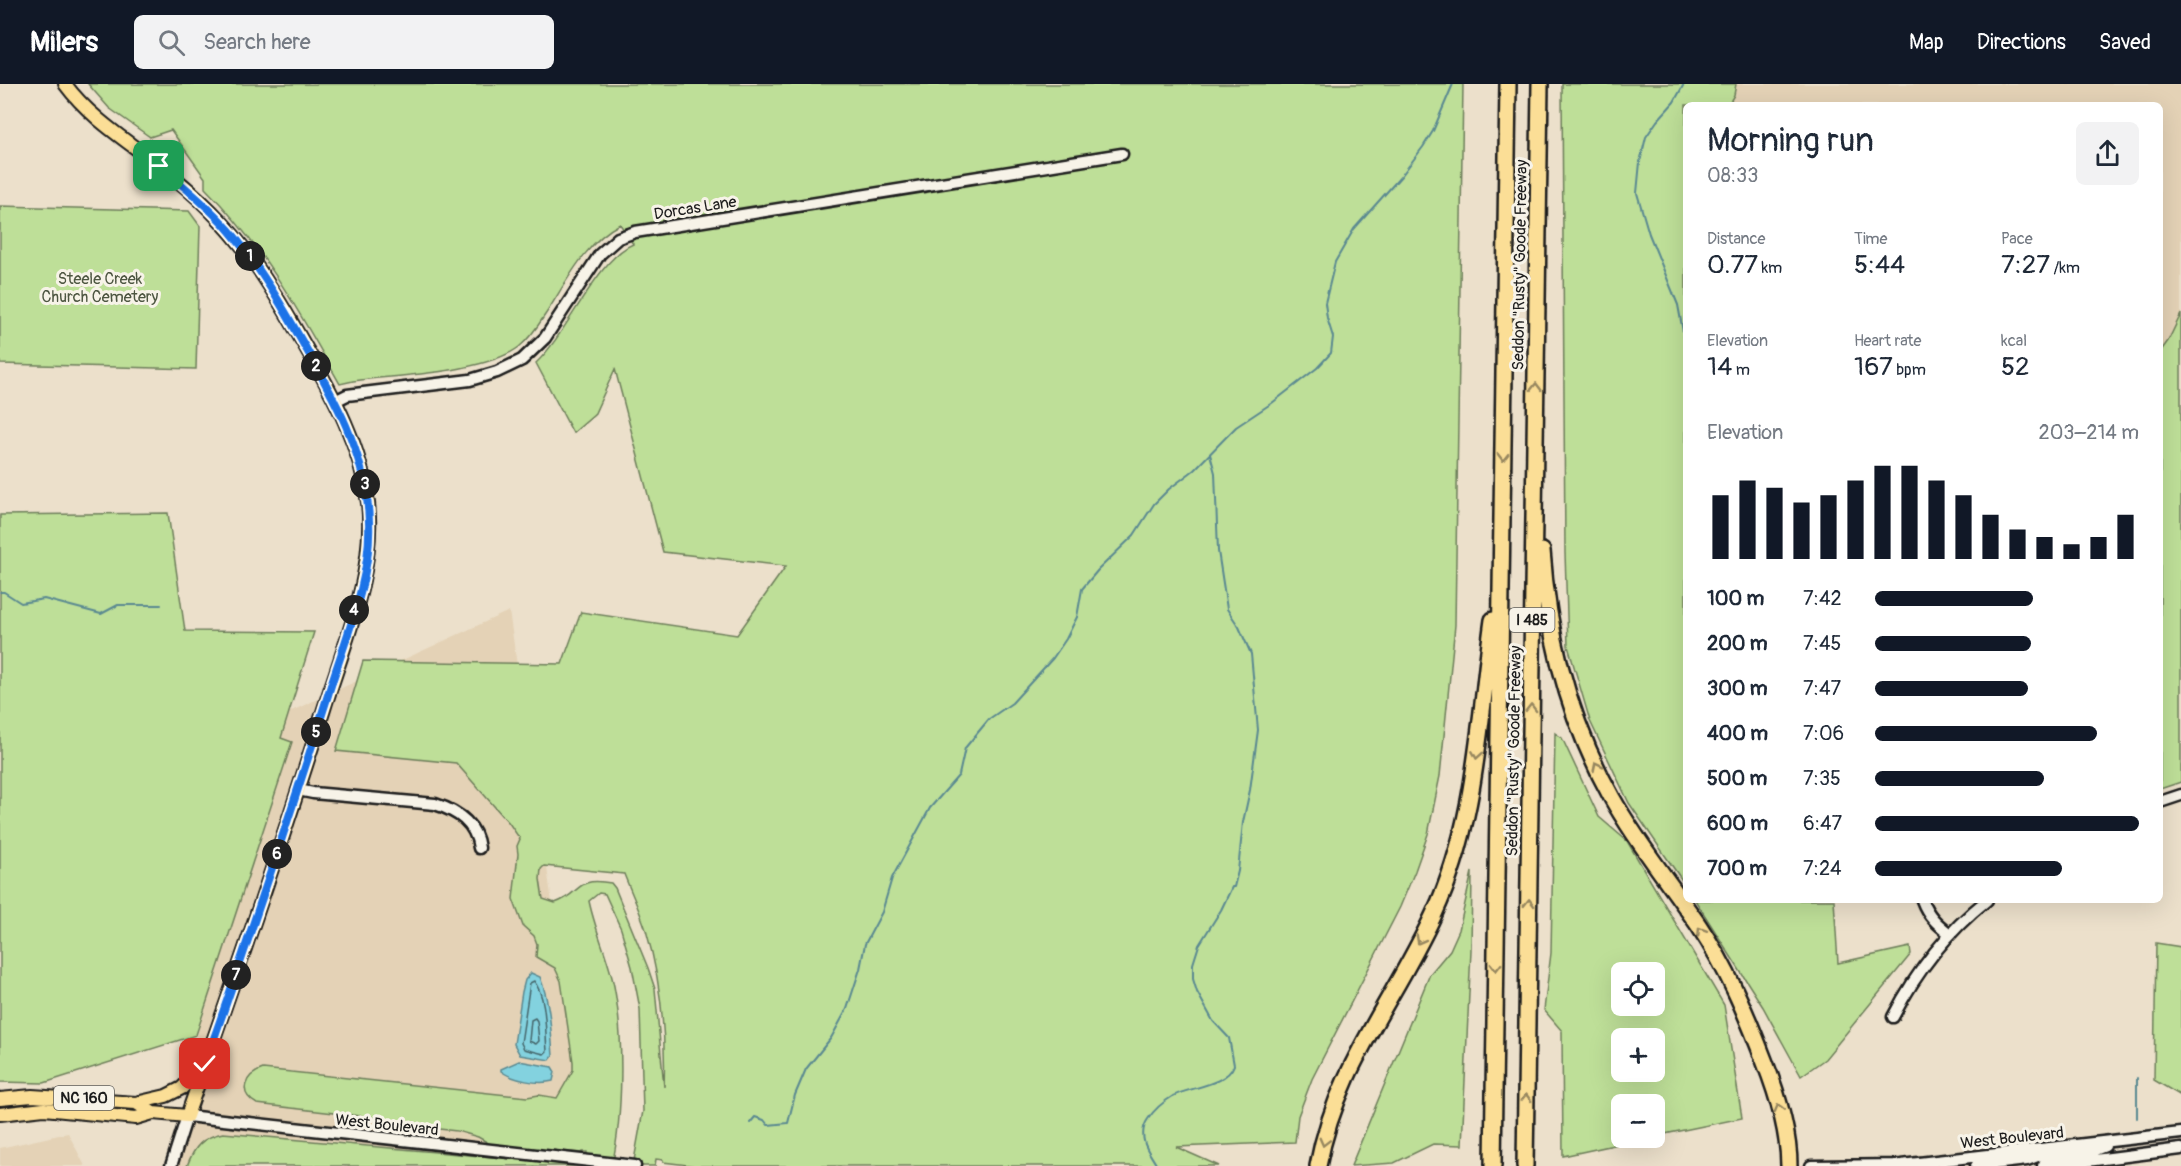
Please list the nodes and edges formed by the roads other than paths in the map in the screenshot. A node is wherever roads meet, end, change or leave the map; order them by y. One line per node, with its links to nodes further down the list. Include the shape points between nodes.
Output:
1 (65, 84): 5 (main road, via 92,113 186,187 230,232 268,283)
2 (1508, 84): 7 (highway, Seddon "Rusty" Goode Freeway / I 485, one-way to 7)
3 (1540, 84): 6 (highway, Seddon "Rusty" Goode Freeway / I 485, one-way to 3)
4 (1122, 153): 5 (street, Dorcas Lane, via 635,232 618,238 600,254 545,338 522,360 470,380 347,395)
5 (335, 401): 8 (main road, via 364,477 369,547 355,608)
6 (1535, 428): 30 (highway, Seddon "Rusty" Goode Freeway / I 485, one-way to 6); 31 (highway, one-way to 6, via 1776,1096 1739,996 1699,927 1613,799 1582,735 1564,682 1545,594)
7 (1502, 552): 28 (highway, one-way to 28, via 1479,749 1452,871 1434,915 1344,1081); 29 (highway, Seddon "Rusty" Goode Freeway / I 485, one-way to 29)
8 (298, 789): 11 (street, via 443,806 473,828); 16 (main road)
9 (2181, 795): 10 (street)
10 (2163, 801)
11 (478, 848)
12 (1923, 903): 14 (street, via 1926,912)
13 (1984, 903): 14 (street)
14 (1950, 934): 15 (street, via 1910,985)
15 (1893, 1017)
16 (205, 1064): 18 (main road, via 182,1088 158,1099); 21 (main road)
17 (0, 1100): 18 (main road, NC 160, via 43,1097)
18 (136, 1103): 19 (main road, NC 160)
19 (153, 1113): 20 (main road, NC 160, via 136,1118 44,1110); 21 (main road, NC 160)
20 (0, 1114)
21 (187, 1116): 26 (street); 27 (street, West Boulevard)
22 (2181, 1133): 23 (street, West Boulevard)
23 (2119, 1140): 24 (street, West Boulevard); 34 (street, via 2092,1151 2052,1156)
24 (2043, 1149): 32 (street, West Boulevard, via 1901,1165); 33 (street, via 2040,1155 2027,1160)
25 (2181, 1149): 35 (street, West Boulevard)
26 (171, 1166)
27 (635, 1166)
28 (1318, 1166)
29 (1494, 1166)
30 (1525, 1166)
31 (1789, 1166)
32 (1810, 1166)
33 (1976, 1166)
34 (2043, 1166)
35 (2048, 1166)

